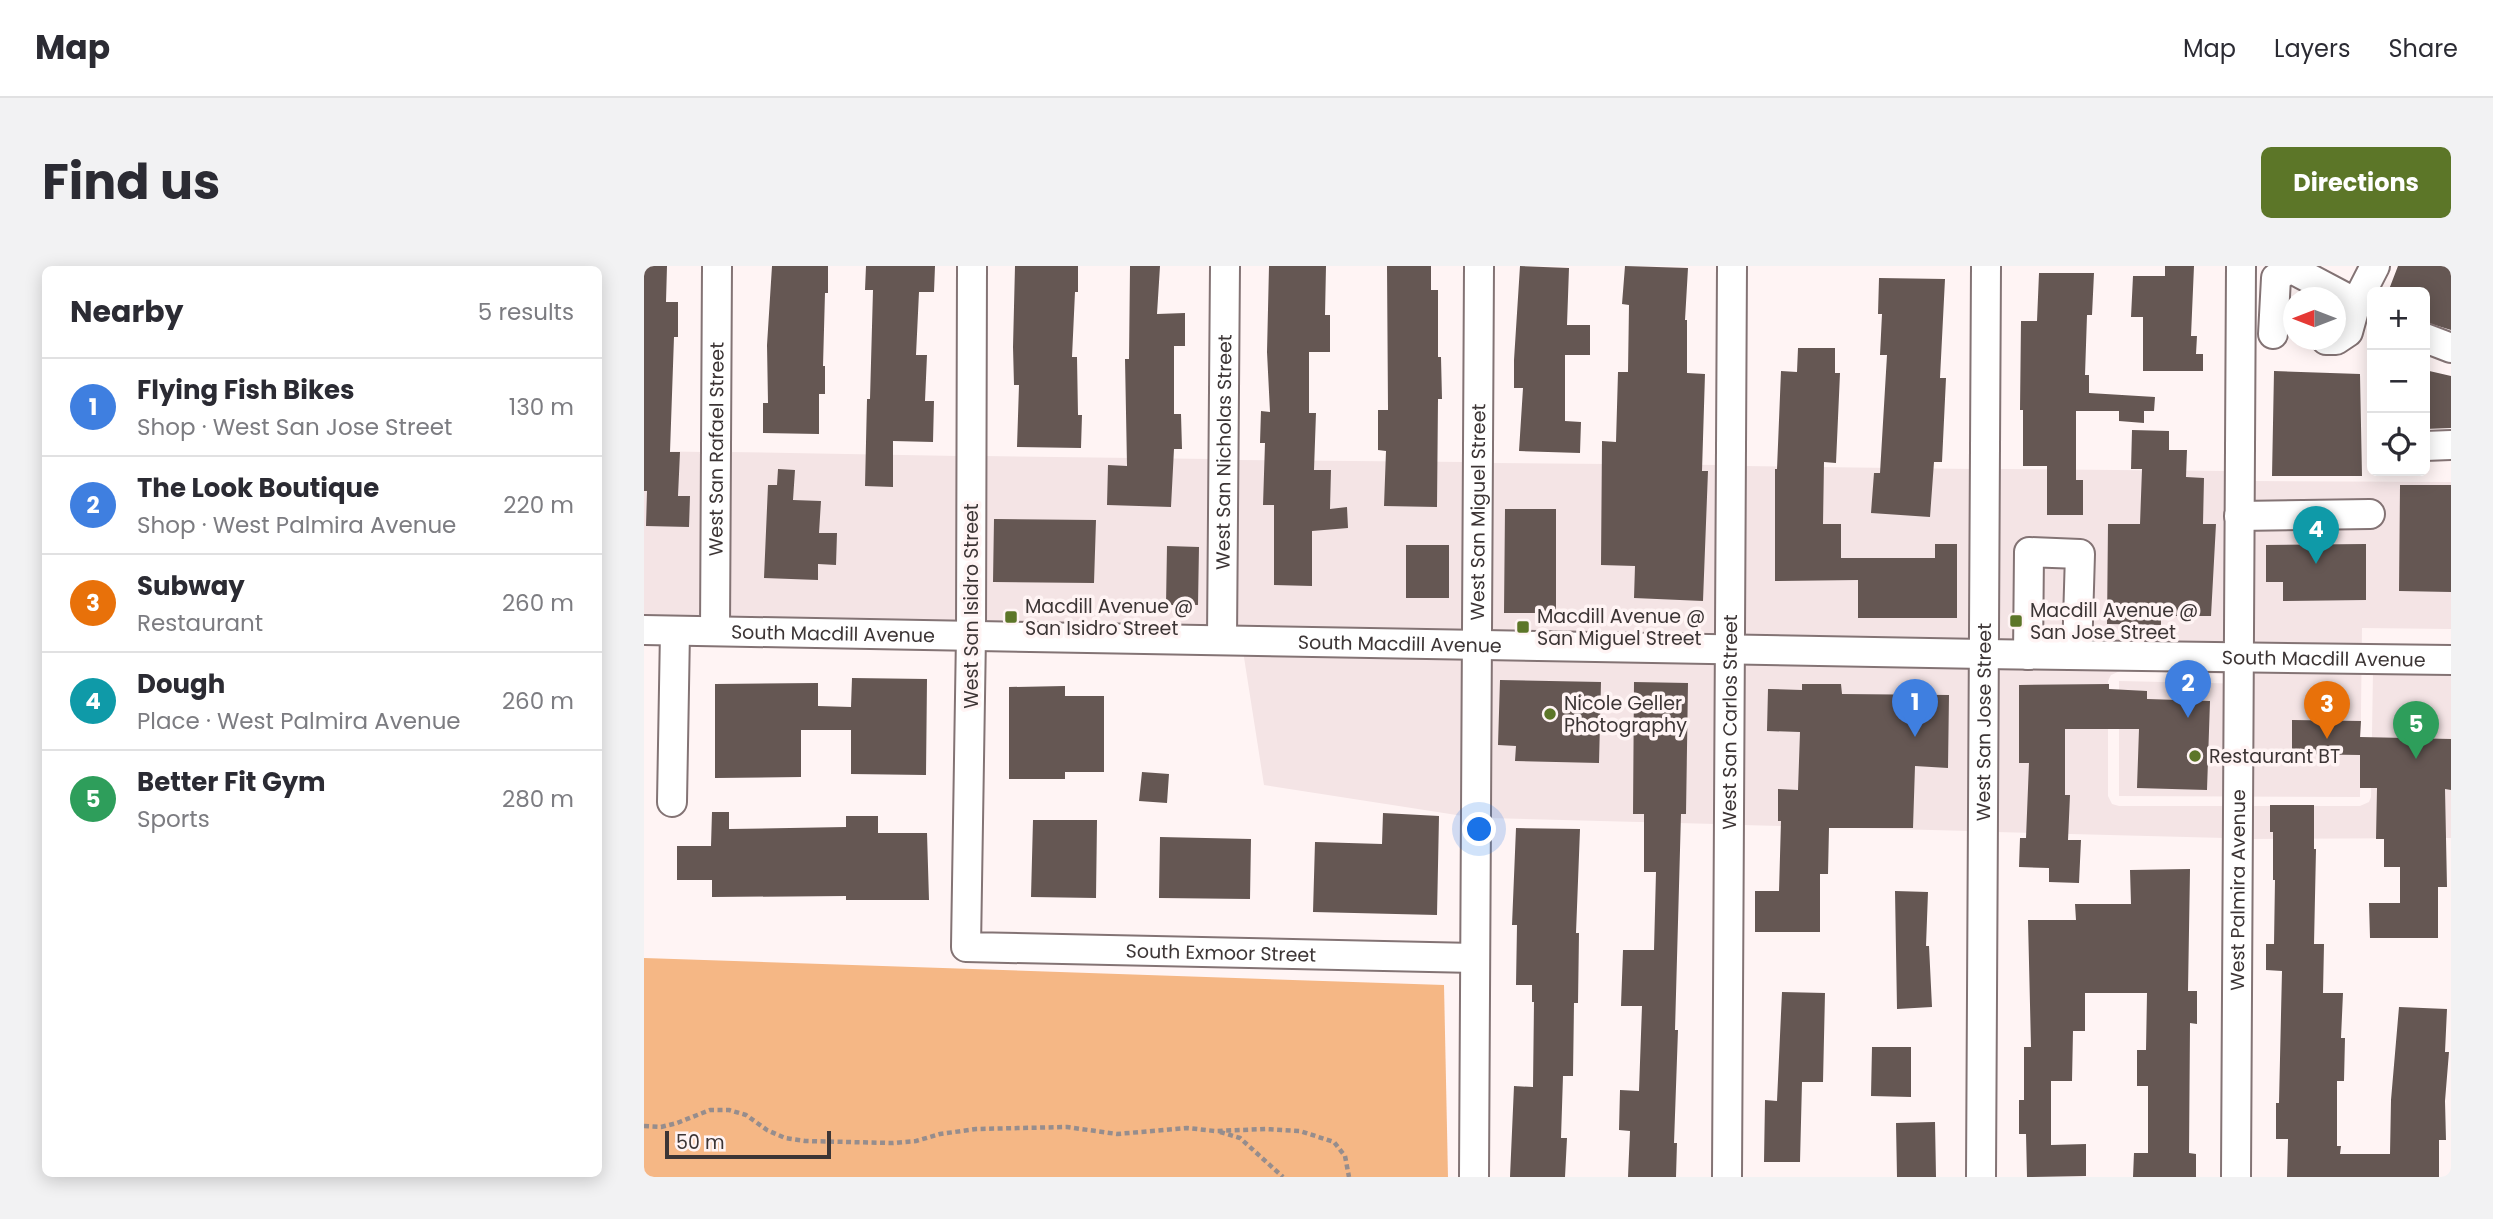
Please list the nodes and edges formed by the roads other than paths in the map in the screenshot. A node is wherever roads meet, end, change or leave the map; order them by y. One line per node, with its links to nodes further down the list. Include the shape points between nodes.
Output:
1 (717, 266): 22 (street, West San Rafael Street)
2 (972, 266): 23 (street, West San Isidro Street)
3 (1225, 266): 24 (street, West San Nicholas Street)
4 (1479, 266): 25 (street, West San Miguel Street)
5 (1732, 266): 26 (street, West San Carlos Street)
6 (1986, 266): 27 (street, West San Jose Street)
7 (2241, 266): 14 (street, West Palmira Avenue)
8 (2375, 266): 10 (street)
9 (2322, 287): 12 (street, via 2290,268 2276,278)
10 (2360, 310): 11 (street)
11 (2346, 334)
12 (2283, 335): 14 (street)
13 (2430, 340): 15 (street)
14 (2240, 341): 19 (street, West Palmira Avenue)
15 (2451, 348)
16 (2430, 446): 17 (street)
17 (2451, 446)
18 (2370, 514): 19 (street)
19 (2239, 516): 30 (street, West Palmira Avenue)
20 (644, 630): 21 (street, South Macdill Avenue)
21 (675, 631): 22 (street, South Macdill Avenue); 32 (street)
22 (715, 631): 23 (street, South Macdill Avenue)
23 (971, 635): 24 (street, South Macdill Avenue); 33 (street, West San Isidro Street)
24 (1222, 639): 25 (street, South Macdill Avenue)
25 (1476, 644): 26 (street, South Macdill Avenue); 34 (street, West San Miguel Street)
26 (1731, 649): 27 (street, South Macdill Avenue); 36 (street, West San Carlos Street)
27 (1984, 654): 28 (street, South Macdill Avenue); 37 (street, West San Jose Street)
28 (2028, 655): 29 (street, South Macdill Avenue); 29 (street, via 2029,552 2080,554)
29 (2077, 656): 30 (street, South Macdill Avenue)
30 (2238, 657): 31 (street, South Macdill Avenue); 38 (street, West Palmira Avenue)
31 (2451, 660)
32 (672, 802)
33 (966, 947): 34 (street, South Exmoor Street)
34 (1475, 958): 35 (street, West San Miguel Street)
35 (1474, 1177)
36 (1727, 1177)
37 (1981, 1177)
38 (2236, 1177)

